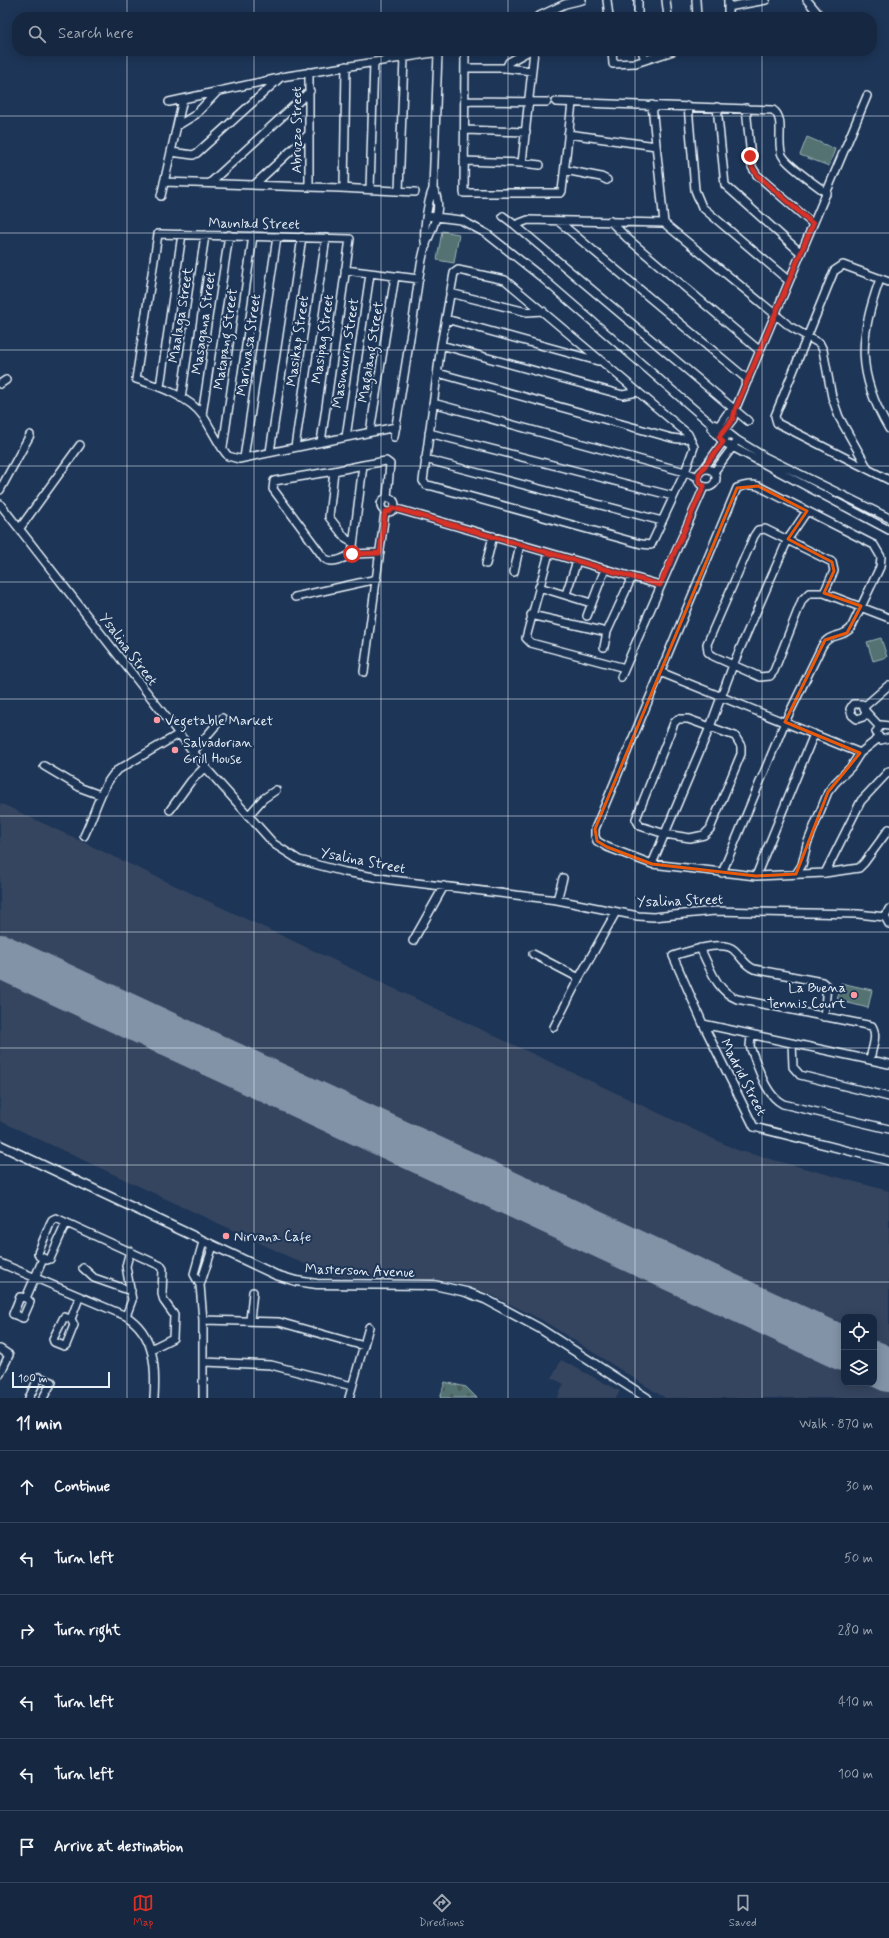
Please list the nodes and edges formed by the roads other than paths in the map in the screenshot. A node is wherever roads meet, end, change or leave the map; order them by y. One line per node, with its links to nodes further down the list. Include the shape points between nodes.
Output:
1 (582, 0): 9 (street)
2 (607, 0): 10 (street)
3 (638, 0): 11 (street)
4 (666, 0): 12 (street)
5 (696, 0): 13 (street)
6 (766, 0): 8 (street)
7 (807, 0): 14 (street)
8 (728, 3)
9 (548, 12)
10 (608, 12)
11 (638, 12)
12 (667, 12)
13 (697, 12)
14 (817, 12)
15 (416, 56): 23 (street)
16 (441, 56): 64 (street)
17 (465, 56): 27 (street)
18 (520, 56): 28 (street, via 509,62)
19 (534, 56): 29 (street)
20 (612, 56): 24 (street, via 613,64 627,65)
21 (644, 56): 24 (street)
22 (657, 56): 24 (street)
23 (404, 58): 25 (street); 65 (street)
24 (645, 60)
25 (374, 62): 26 (street); 63 (street)
26 (346, 66): 30 (street); 62 (street)
27 (465, 68): 28 (street); 36 (street)
28 (506, 68): 29 (street)
29 (532, 71): 38 (street)
30 (309, 72): 31 (street); 33 (street, Abruzzo Street)
31 (281, 77): 32 (street); 52 (street, via 197,153 193,155)
32 (218, 91): 35 (street); 46 (street, via 195,115)
33 (310, 91): 49 (street, Abruzzo Street); 59 (street)
34 (867, 96): 67 (street)
35 (183, 99): 37 (street); 46 (street)
36 (465, 101): 38 (street); 47 (street)
37 (169, 102)
38 (529, 102): 39 (street); 48 (street)
39 (547, 102)
40 (556, 102): 41 (street)
41 (572, 103): 42 (street); 50 (street)
42 (652, 105): 43 (street); 51 (street)
43 (688, 106): 44 (street); 92 (street, via 695,190 702,207)
44 (717, 107): 45 (street); 86 (street, via 725,185)
45 (746, 108): 67 (street, via 769,109 776,112 782,154 788,162); 75 (street, via 752,167 757,175)
46 (177, 126): 52 (street)
47 (465, 130): 48 (street); 53 (street)
48 (526, 132): 54 (street)
49 (310, 133): 60 (street); 61 (street, Abruzzo Street)
50 (568, 134): 51 (street); 56 (street)
51 (656, 146): 74 (street)
52 (171, 152): 58 (street)
53 (464, 161): 54 (street); 56 (street, via 464,193 559,194 562,191)
54 (522, 163): 55 (street)
55 (540, 165)
56 (564, 170): 57 (street)
57 (607, 180)
58 (164, 182): 59 (street); 68 (street)
59 (210, 183): 60 (street)
60 (254, 185): 61 (street)
61 (309, 187): 62 (street)
62 (344, 188): 63 (street)
63 (370, 189): 65 (street)
64 (433, 189): 69 (street); 71 (street, via 437,196)
65 (399, 191): 66 (street)
66 (415, 192)
67 (827, 193): 75 (street)
68 (161, 196)
69 (428, 216): 71 (street); 85 (street, via 423,238)
70 (503, 216): 76 (street)
71 (436, 217): 85 (street); 115 (street, via 462,220 487,234 540,276)
72 (558, 221): 73 (street); 76 (street, via 528,220); 103 (street)
73 (610, 221): 74 (street); 100 (street)
74 (664, 222): 96 (street)
75 (813, 224): 86 (street)
76 (515, 225): 108 (street)
77 (182, 234): 78 (street, Maunlad Street); 104 (street); 104 (street, Maunlad Street, via 158,234 136,379)
78 (206, 235): 79 (street, Maunlad Street); 106 (street, Maalaga Street)
79 (229, 236): 80 (street, Maunlad Street); 109 (street, Masagana Street)
80 (253, 236): 81 (street, Maunlad Street); 123 (street, Matapang Street)
81 (277, 237): 82 (street, Maunlad Street); 127 (street, Mariwasa Street)
82 (302, 237): 83 (street, Maunlad Street); 126 (street)
83 (326, 238): 84 (street, Maunlad Street); 124 (street, Masikap Street)
84 (350, 239): 87 (street, Masipag Street)
85 (426, 246): 90 (street)
86 (801, 252): 92 (street)
87 (345, 270): 88 (street); 121 (street, Masipag Street)
88 (370, 274): 89 (street); 117 (street, Masunurin Street)
89 (395, 276): 90 (street); 113 (street, Magalang Street)
90 (419, 279): 111 (street)
91 (880, 279): 93 (street); 98 (street, via 848,266 838,267 834,271); 112 (street, via 866,323 863,361 876,406)
92 (789, 281): 96 (street)
93 (889, 282)
94 (450, 293): 95 (street, via 527,312); 95 (street, via 456,271 504,278); 97 (street)
95 (543, 311): 101 (street)
96 (775, 315): 98 (street); 100 (street)
97 (446, 319): 99 (street); 101 (street)
98 (806, 338): 130 (street, via 820,344 823,350 832,397 839,417); 130 (street, via 775,420)
99 (442, 345): 102 (street); 105 (street, via 623,395)
100 (760, 351): 103 (street)
101 (600, 361): 105 (street)
102 (438, 373): 107 (street); 119 (street, via 672,438)
103 (748, 380): 108 (street)
104 (160, 387): 106 (street)
105 (637, 392): 119 (street)
106 (181, 398): 109 (street)
107 (434, 403): 114 (street); 133 (street)
108 (735, 410): 110 (street); 115 (street, via 728,414)
109 (202, 415): 123 (street)
110 (748, 421)
111 (396, 427): 113 (street); 118 (street)
112 (889, 429)
113 (370, 432): 117 (street)
114 (429, 433): 128 (street); 139 (street)
115 (721, 434): 120 (street); 125 (street); 131 (street)
116 (30, 435): 138 (street)
117 (346, 437): 121 (street)
118 (394, 437)
119 (690, 438): 133 (street, via 694,447)
120 (737, 440): 125 (street); 145 (street, via 765,457)
121 (321, 442): 124 (street)
122 (80, 445): 147 (street)
123 (223, 447): 127 (street, via 231,458)
124 (295, 447): 126 (street)
125 (733, 448): 134 (street); 148 (street)
126 (270, 452): 127 (street)
127 (244, 458)
128 (425, 459): 146 (street); 146 (street, via 422,477 426,485 641,544 651,544)
129 (363, 465): 132 (street); 140 (street, via 386,461 390,464); 151 (street)
130 (867, 467): 136 (street)
131 (704, 470): 134 (street); 135 (street)
132 (334, 471): 151 (street, via 330,517 346,539); 155 (street, via 274,481 273,489 327,561)
133 (685, 472): 135 (street); 139 (street)
134 (714, 472): 137 (street, via 714,483 710,487)
135 (698, 477): 137 (street, via 699,483)
136 (889, 480)
137 (704, 486): 162 (street)
138 (0, 490)
139 (673, 496): 146 (street)
140 (387, 497): 142 (street, via 394,501); 144 (street, via 380,504)
141 (0, 504): 147 (street, Ysalina Street)
142 (394, 508): 144 (street); 149 (street)
143 (807, 511): 150 (street); 168 (street, via 878,549 881,557 880,567); 177 (street, via 758,486 750,484 737,488)
144 (385, 512): 153 (street)
145 (889, 518)
146 (662, 522)
147 (20, 528): 186 (street, Ysalina Street)
148 (889, 530)
149 (493, 536): 152 (street); 157 (street)
150 (788, 539): 164 (street, via 832,562 834,571); 174 (street); 174 (street, via 762,529 754,536 707,644 708,652 713,656)
151 (353, 543): 155 (street)
152 (520, 544): 154 (street); 159 (street)
153 (380, 553): 155 (street); 161 (street)
154 (549, 553): 156 (street); 163 (street)
155 (352, 554)
156 (577, 561): 158 (street); 165 (street)
157 (486, 564)
158 (605, 569): 160 (street); 167 (street)
159 (514, 572)
160 (632, 577): 162 (street); 172 (street)
161 (377, 579): 166 (street); 176 (street)
162 (660, 585): 175 (street)
163 (539, 587): 165 (street); 169 (street)
164 (824, 593): 168 (street); 174 (street, via 809,593 802,600 770,676 760,677)
165 (566, 594): 167 (street)
166 (295, 597)
167 (591, 603): 170 (street)
168 (861, 606): 171 (street); 182 (street, via 847,633 825,640)
169 (531, 615): 172 (street); 175 (street, via 526,638 531,643)
170 (587, 616)
171 (889, 618)
172 (608, 632): 173 (street)
173 (604, 647)
174 (733, 664): 180 (street)
175 (625, 668): 178 (street)
176 (364, 672)
177 (660, 672): 180 (street); 202 (street, via 595,829 597,841 606,847)
178 (621, 677)
179 (889, 685): 183 (street, via 865,709)
180 (721, 696): 182 (street); 185 (street)
181 (222, 718): 190 (street)
182 (785, 722): 187 (street); 203 (street)
183 (879, 726): 184 (street); 188 (street, via 876,732)
184 (889, 726)
185 (710, 727): 200 (street); 200 (street, via 735,736 742,746 741,754 710,828 698,837); 200 (street, via 682,719 674,723 636,819 640,826)
186 (179, 734): 190 (street, Ysalina Street); 196 (street, via 116,771)
187 (814, 734): 191 (street); 206 (street)
188 (879, 738): 189 (street); 191 (street)
189 (889, 738)
190 (193, 752): 193 (street, Ysalina Street)
191 (860, 753): 205 (street, via 828,792 807,844 802,865)
192 (44, 766): 196 (street, via 81,788)
193 (205, 767): 197 (street, via 191,781); 198 (street, Ysalina Street)
194 (889, 771): 204 (street, via 861,801)
195 (276, 790): 198 (street, via 263,799)
196 (100, 795): 201 (street)
197 (170, 810)
198 (248, 816): 208 (street, Ysalina Street, via 274,844 299,860 345,872)
199 (889, 829): 204 (street, via 858,868)
200 (666, 834): 202 (street)
201 (84, 836)
202 (652, 864): 203 (street)
203 (722, 873): 206 (street)
204 (825, 873): 205 (street)
205 (796, 874): 206 (street)
206 (756, 876)
207 (563, 878): 209 (street)
208 (444, 886): 209 (street, Ysalina Street); 214 (street)
209 (557, 900): 211 (street, Ysalina Street)
210 (889, 909): 212 (street)
211 (616, 912): 212 (street, Ysalina Street, via 646,917 715,911 858,914); 217 (street)
212 (885, 917): 213 (street)
213 (889, 924)
214 (413, 940)
215 (700, 948): 218 (street, via 717,982 728,996); 218 (street, via 728,946 734,949 748,967 825,983 827,993); 219 (street, Madrid Street, via 673,956)
216 (533, 954): 217 (street)
217 (579, 978): 220 (street)
218 (824, 1017): 223 (street, via 872,1026 875,1036)
219 (702, 1024): 221 (street); 228 (street, Madrid Street, via 754,1127)
220 (554, 1028)
221 (751, 1036): 222 (street); 226 (street, via 752,1052 777,1102)
222 (792, 1043): 223 (street); 225 (street, via 793,1067 800,1075)
223 (870, 1059): 224 (street)
224 (889, 1064)
225 (889, 1097)
226 (889, 1129)
227 (0, 1145): 230 (main road, Masterson Avenue, via 147,1213)
228 (889, 1161)
229 (66, 1223): 232 (street); 233 (street, via 50,1259); 233 (street, via 56,1218 52,1220 38,1253)
230 (203, 1242): 231 (main road, Masterson Avenue); 234 (street)
231 (213, 1246): 236 (street); 260 (main road, Masterson Avenue, via 276,1275 296,1281 317,1284 434,1285 466,1292 485,1299 539,1328)
232 (130, 1251): 240 (street, via 126,1266); 251 (street, via 161,1266 162,1294 174,1315 172,1339)
233 (43, 1259): 238 (street)
234 (197, 1262): 236 (street); 239 (street, via 194,1274)
235 (0, 1263): 238 (street)
236 (206, 1266): 239 (street)
237 (83, 1268): 240 (street, via 94,1278)
238 (35, 1279): 242 (street); 243 (street)
239 (200, 1285): 246 (street)
240 (131, 1291): 244 (street, via 132,1300)
241 (253, 1292): 247 (street)
242 (26, 1298)
243 (79, 1298): 244 (street); 245 (street)
244 (126, 1316): 251 (street, via 139,1327)
245 (72, 1319)
246 (202, 1320): 247 (street); 252 (street)
247 (250, 1320): 249 (street, via 288,1324)
248 (369, 1327): 249 (street)
249 (364, 1346): 254 (street)
250 (0, 1349): 253 (street, via 9,1355)
251 (150, 1349): 257 (street, via 156,1371)
252 (204, 1362): 254 (street, via 271,1365); 258 (street)
253 (0, 1374)
254 (352, 1386): 259 (street)
255 (29, 1398): 256 (street, via 39,1377 52,1382)
256 (44, 1398)
257 (154, 1398)
258 (203, 1398)
259 (349, 1398)
260 (647, 1398)

